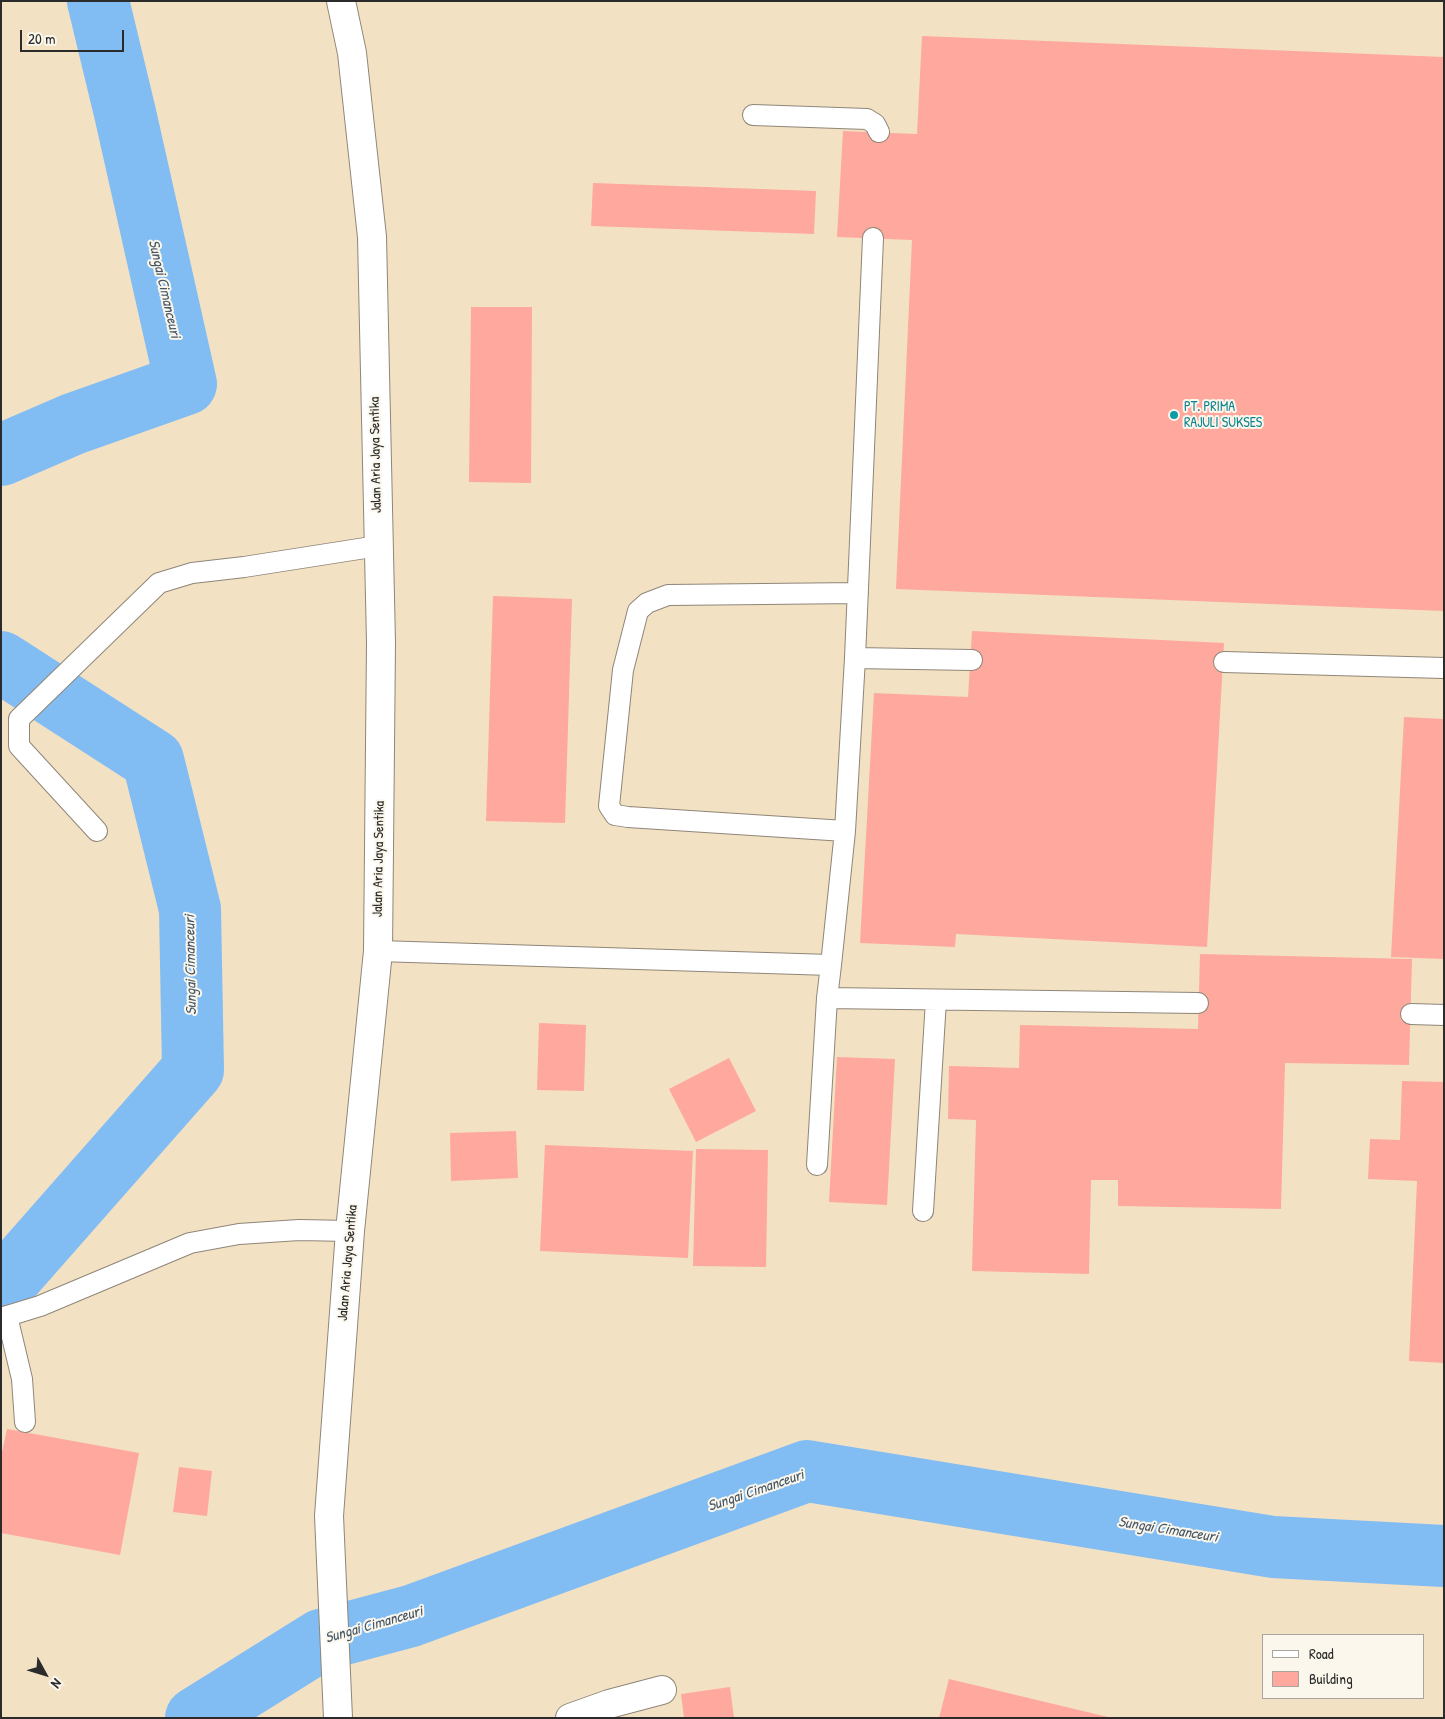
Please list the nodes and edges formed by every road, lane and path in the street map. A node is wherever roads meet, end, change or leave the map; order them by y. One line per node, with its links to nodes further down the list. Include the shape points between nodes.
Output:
1 (341, 1): 5 (street, Jalan Aria Jaya Sentika, via 352,53 372,236)
2 (753, 115): 3 (lane, via 867,119)
3 (879, 132)
4 (873, 238): 6 (lane)
5 (378, 546): 11 (lane, via 244,568 192,573 159,583 19,719 19,746); 13 (street, Jalan Aria Jaya Sentika, via 381,653)
6 (858, 594): 7 (lane); 12 (lane, via 668,595 647,603 638,611 623,670 608,806 615,815 628,817)
7 (855, 658): 8 (lane); 12 (lane)
8 (972, 660)
9 (1224, 662): 10 (lane)
10 (1444, 668)
11 (97, 831)
12 (845, 831): 14 (lane)
13 (378, 951): 14 (lane); 22 (street, Jalan Aria Jaya Sentika)
14 (832, 965): 15 (lane)
15 (827, 998): 16 (lane); 20 (lane)
16 (936, 1000): 17 (lane); 21 (lane)
17 (1198, 1003)
18 (1411, 1014): 19 (lane)
19 (1444, 1015)
20 (816, 1165)
21 (924, 1211)
22 (350, 1231): 23 (lane, via 239,1234 190,1243 40,1306); 26 (street, Jalan Aria Jaya Sentika, via 329,1516)
23 (4, 1317): 24 (lane, via 22,1379)
24 (25, 1422)
25 (662, 1690): 27 (street)
26 (338, 1718)
27 (570, 1718)

